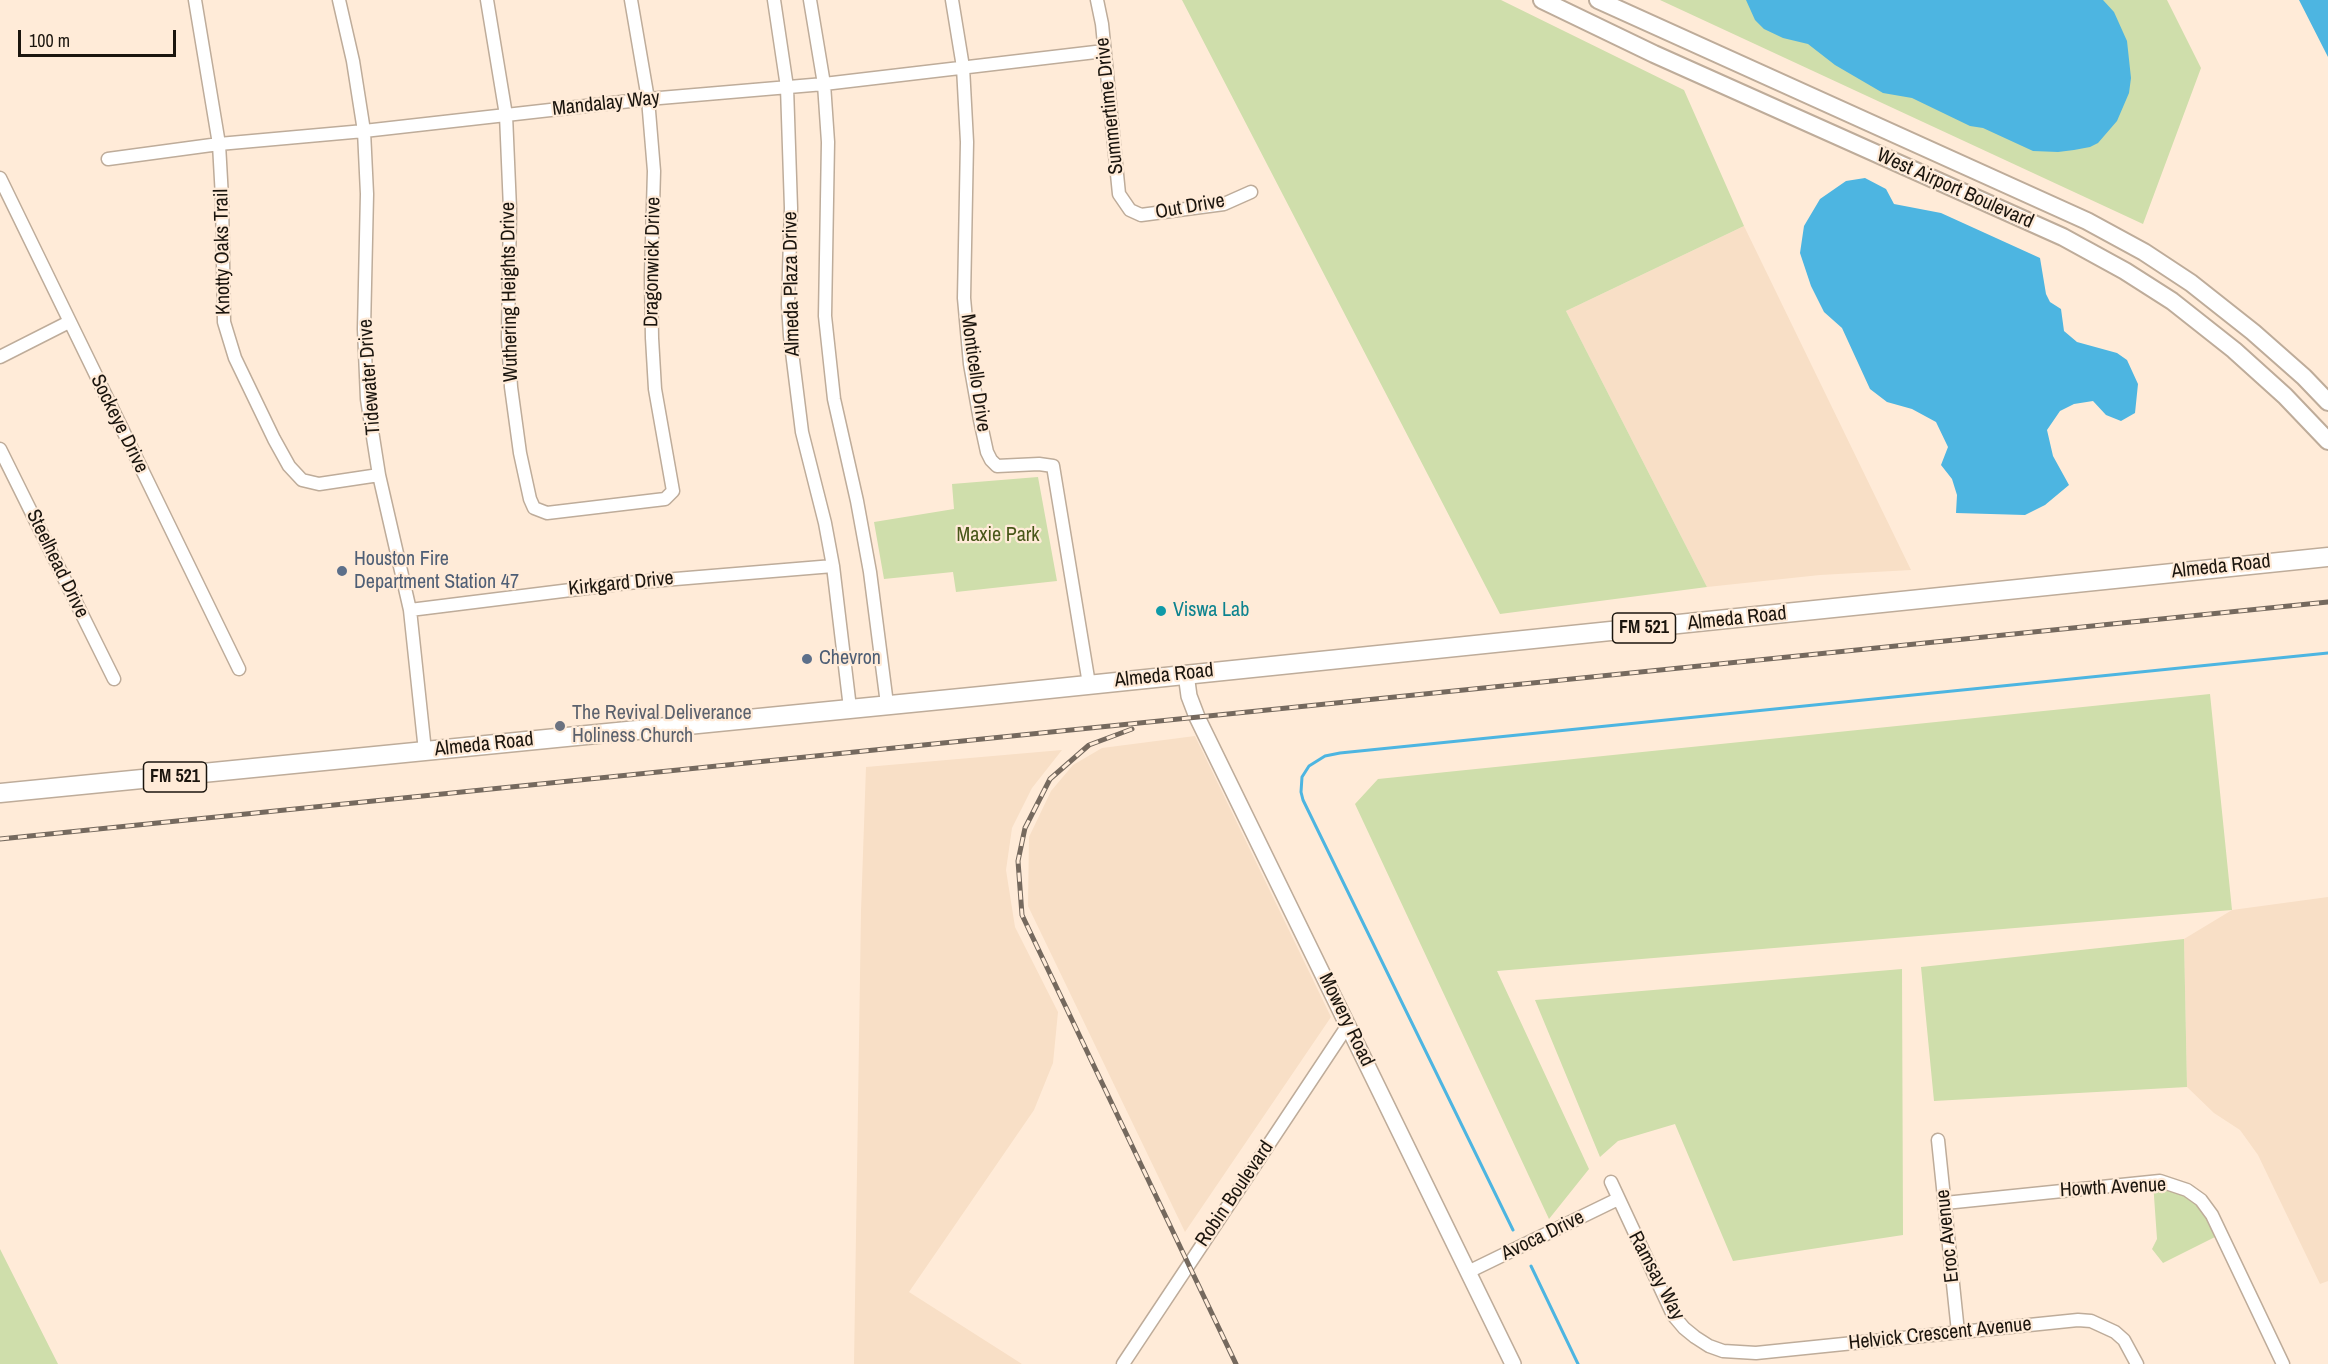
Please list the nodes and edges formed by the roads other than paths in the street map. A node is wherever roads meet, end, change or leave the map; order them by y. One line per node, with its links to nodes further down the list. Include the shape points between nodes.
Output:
1 (195, 0): 22 (street, Knotty Oaks Trail)
2 (339, 0): 20 (street, Tidewater Drive)
3 (487, 0): 18 (street, Wuthering Heights Drive)
4 (631, 0): 17 (street, Dragonwick Drive)
5 (774, 0): 16 (street, Almeda Plaza Drive)
6 (810, 0): 15 (street, Almeda Plaza Drive)
7 (952, 0): 14 (street, Monticello Drive)
8 (1097, 0): 12 (street, Summertime Drive)
9 (1542, 0): 13 (main road, West Airport Boulevard)
10 (1598, 0): 11 (main road, West Airport Boulevard)
11 (1667, 32): 13 (main road); 19 (main road, West Airport Boulevard)
12 (1104, 51): 14 (street, Mandalay Way); 26 (street, Summertime Drive, via 1119,194)
13 (1654, 54): 21 (main road, West Airport Boulevard)
14 (963, 68): 15 (street, Mandalay Way); 42 (street, Monticello Drive, via 968,142 964,298 980,420 987,452 997,466 1053,466)
15 (824, 84): 16 (street, Mandalay Way); 43 (street, Almeda Plaza Drive, via 828,187 825,316 834,399 870,572)
16 (787, 87): 17 (street, Mandalay Way); 37 (street, Almeda Plaza Drive, via 790,336 802,432)
17 (648, 99): 18 (street, Mandalay Way); 35 (street, Dragonwick Drive, via 654,171 652,338 673,491 665,499)
18 (506, 115): 20 (street, Mandalay Way); 35 (street, Wuthering Heights Drive, via 510,209 508,361 530,499 534,508 547,513)
19 (1852, 115): 21 (main road); 29 (main road, West Airport Boulevard, via 2087,221 2144,252 2191,283)
20 (364, 130): 22 (street, Mandalay Way); 34 (street, Tidewater Drive, via 364,329 368,399)
21 (1839, 137): 30 (main road, West Airport Boulevard, via 2063,237 2125,271 2172,301)
22 (219, 144): 23 (street, Mandalay Way); 34 (street, Knotty Oaks Trail, via 224,322 235,358 274,439 302,480 319,484)
23 (108, 159)
24 (0, 178): 27 (street, Sockeye Drive)
25 (1251, 192): 26 (street, Out Drive, via 1224,204 1141,215)
26 (1130, 210)
27 (69, 322): 28 (street); 39 (street, Sockeye Drive)
28 (0, 357)
29 (2304, 377): 30 (main road); 31 (main road, West Airport Boulevard)
30 (2286, 396): 32 (main road, West Airport Boulevard)
31 (2328, 402)
32 (2328, 441)
33 (0, 449): 41 (street, Steelhead Drive)
34 (379, 475): 38 (street, Tidewater Drive)
35 (643, 502)
36 (2328, 556): 40 (main road, Almeda Road / FM 521)
37 (833, 566): 38 (street, Kirkgard Drive, via 627,583); 44 (street, Almeda Plaza Drive)
38 (410, 610): 45 (street, Tidewater Drive)
39 (238, 669)
40 (1186, 674): 42 (main road, Almeda Road / FM 521); 47 (street, Mowery Road, via 1197,717)
41 (114, 679)
42 (1089, 684): 43 (main road, Almeda Road / FM 521)
43 (887, 704): 44 (main road, Almeda Road / FM 521)
44 (850, 708): 45 (main road, Almeda Road / FM 521)
45 (425, 752): 46 (main road, Almeda Road / FM 521)
46 (0, 793)
47 (1347, 1025): 52 (street, Mowery Road); 55 (street, Robin Boulevard)
48 (1938, 1140): 51 (street, Eroc Avenue)
49 (1611, 1182): 50 (street, Ramsay Way)
50 (1618, 1199): 52 (street, Avoca Drive); 54 (street, Ramsay Way, via 1673,1315 1695,1337)
51 (1944, 1203): 53 (street, Eroc Avenue); 58 (street, Howth Avenue, via 2160,1181 2187,1190 2212,1215)
52 (1468, 1272): 56 (street, Mowery Road)
53 (1958, 1332): 54 (street, Helvick Crescent Avenue, via 1756,1353); 57 (street, Helvick Crescent Avenue, via 2091,1321 2124,1340)
54 (1723, 1351)
55 (1123, 1364)
56 (1513, 1364)
57 (2137, 1364)
58 (2283, 1364)

